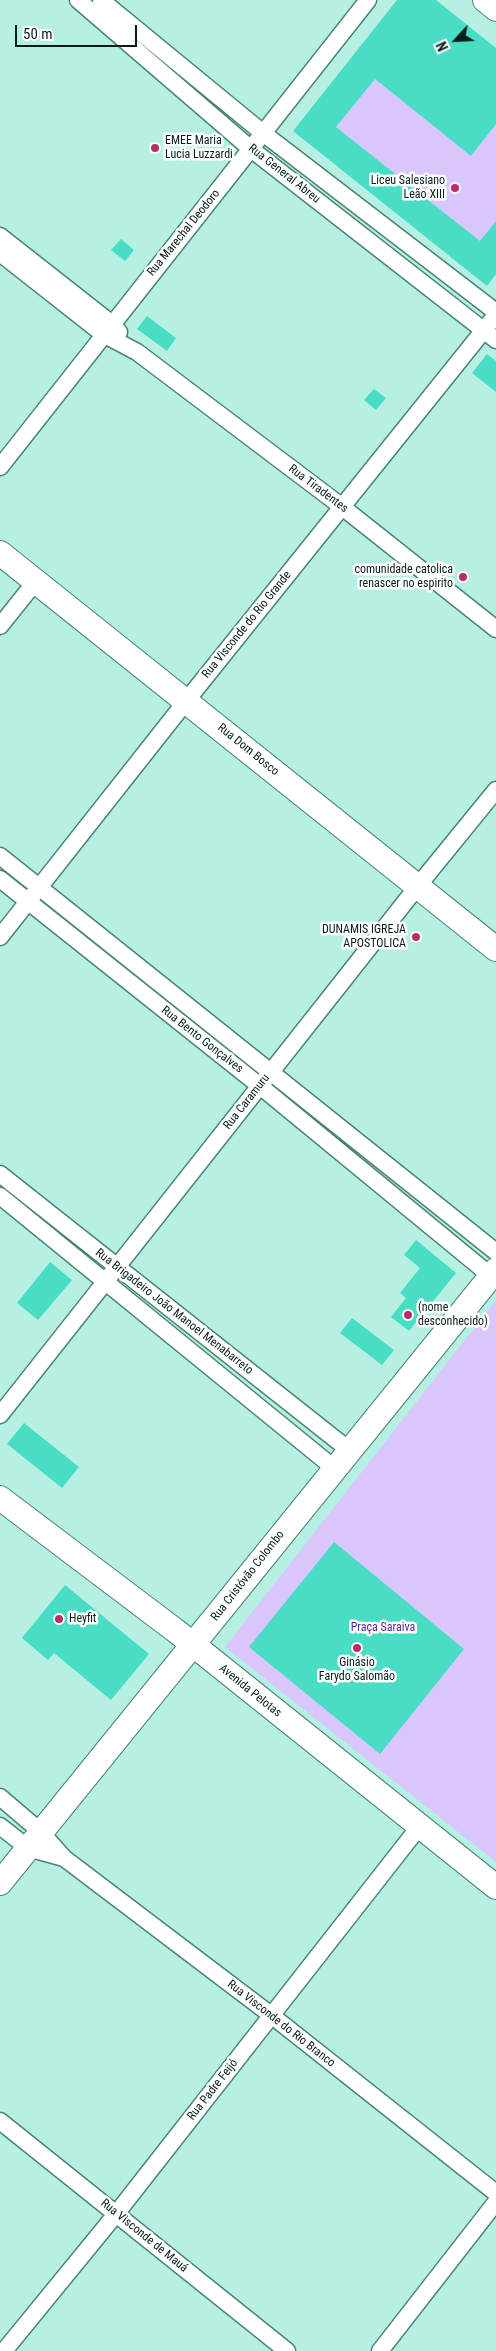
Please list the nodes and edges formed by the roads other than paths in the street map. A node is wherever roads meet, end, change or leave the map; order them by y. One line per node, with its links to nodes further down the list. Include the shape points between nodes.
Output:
1 (78, 0): 6 (street, Rua General Abreu)
2 (101, 0): 6 (street, Rua General Abreu)
3 (368, 0): 7 (street, Rua Marechal Deodoro)
4 (485, 0): 5 (street)
5 (496, 8)
6 (131, 36): 7 (street, Rua General Abreu); 8 (street, Rua General Abreu)
7 (263, 133): 8 (street, Rua Marechal Deodoro); 11 (street, Rua General Abreu)
8 (252, 149): 12 (street, Rua Marechal Deodoro); 13 (street, Rua General Abreu)
9 (0, 236): 10 (street, Rua Tiradentes)
10 (8, 254): 12 (street, Rua Tiradentes)
11 (496, 314): 13 (street, Rua Visconde do Rio Grande)
12 (107, 329): 14 (street, Rua Marechal Deodoro); 15 (street, Rua Tiradentes)
13 (490, 335): 15 (street, Rua Visconde do Rio Grande)
14 (0, 467)
15 (342, 506): 19 (street, Rua Tiradentes); 20 (street, Rua Visconde do Rio Grande)
16 (0, 552): 17 (street, Rua Dom Bosco)
17 (36, 581): 18 (street); 20 (street, Rua Dom Bosco)
18 (0, 626)
19 (496, 629)
20 (186, 700): 24 (street, Rua Visconde do Rio Grande); 25 (street, Rua Dom Bosco)
21 (496, 790): 25 (street, Rua Caramuru)
22 (0, 856): 24 (street, Rua Bento Gonçalves)
23 (0, 879): 26 (street, Rua Bento Gonçalves)
24 (39, 887): 26 (street, Rua Visconde do Rio Grande); 29 (street, Rua Bento Gonçalves)
25 (417, 887): 28 (street, Rua Dom Bosco); 30 (street, Rua Caramuru)
26 (28, 902): 27 (street, Rua Visconde do Rio Grande); 29 (street, Rua Bento Gonçalves)
27 (0, 937)
28 (496, 949)
29 (111, 957): 30 (street, Rua Bento Gonçalves); 31 (street, Rua Bento Gonçalves)
30 (272, 1071): 31 (street, Rua Caramuru); 36 (street, Rua Bento Gonçalves)
31 (260, 1086): 37 (street, Rua Caramuru); 38 (street, Rua Bento Gonçalves)
32 (0, 1174): 34 (street, Rua Brigadeiro João Manoel Menabarreto)
33 (0, 1196): 35 (street, Rua Brigadeiro João Manoel Menabarreto)
34 (29, 1197): 35 (street); 37 (street, Rua Brigadeiro João Manoel Menabarreto)
35 (18, 1211): 39 (street, Rua Brigadeiro João Manoel Menabarreto)
36 (496, 1252)
37 (117, 1268): 39 (street, Rua Caramuru); 40 (street, Rua Brigadeiro João Manoel Menabarreto)
38 (494, 1275): 43 (street, Rua Cristóvão Colombo)
39 (106, 1283): 41 (street, Rua Brigadeiro João Manoel Menabarreto); 42 (street, Rua Caramuru)
40 (187, 1322): 41 (street); 43 (street, Rua Brigadeiro João Manoel Menabarreto)
41 (173, 1338): 43 (street, Rua Brigadeiro João Manoel Menabarreto)
42 (0, 1415)
43 (341, 1459): 45 (street, Rua Cristóvão Colombo)
44 (0, 1498): 45 (street, Avenida Pelotas)
45 (193, 1645): 48 (street, Avenida Pelotas); 49 (street, Rua Cristóvão Colombo)
46 (0, 1797): 49 (street, Rua Visconde do Rio Branco)
47 (0, 1826): 49 (street, Rua Visconde do Rio Branco)
48 (419, 1826): 51 (street, Avenida Pelotas); 52 (street, Rua Padre Feijó)
49 (34, 1840): 50 (street, Rua Cristóvão Colombo); 52 (street, Rua Visconde do Rio Branco, via 64,1858)
50 (0, 1883)
51 (496, 1887)
52 (271, 2015): 54 (street, Rua Visconde do Rio Branco); 56 (street, Rua Padre Feijó)
53 (0, 2121): 56 (street, Rua Visconde de Mauá)
54 (496, 2193)
55 (496, 2202): 59 (street)
56 (116, 2214): 57 (street, Rua Padre Feijó); 58 (street, Rua Visconde de Mauá)
57 (4, 2351)
58 (287, 2351)
59 (380, 2351)

